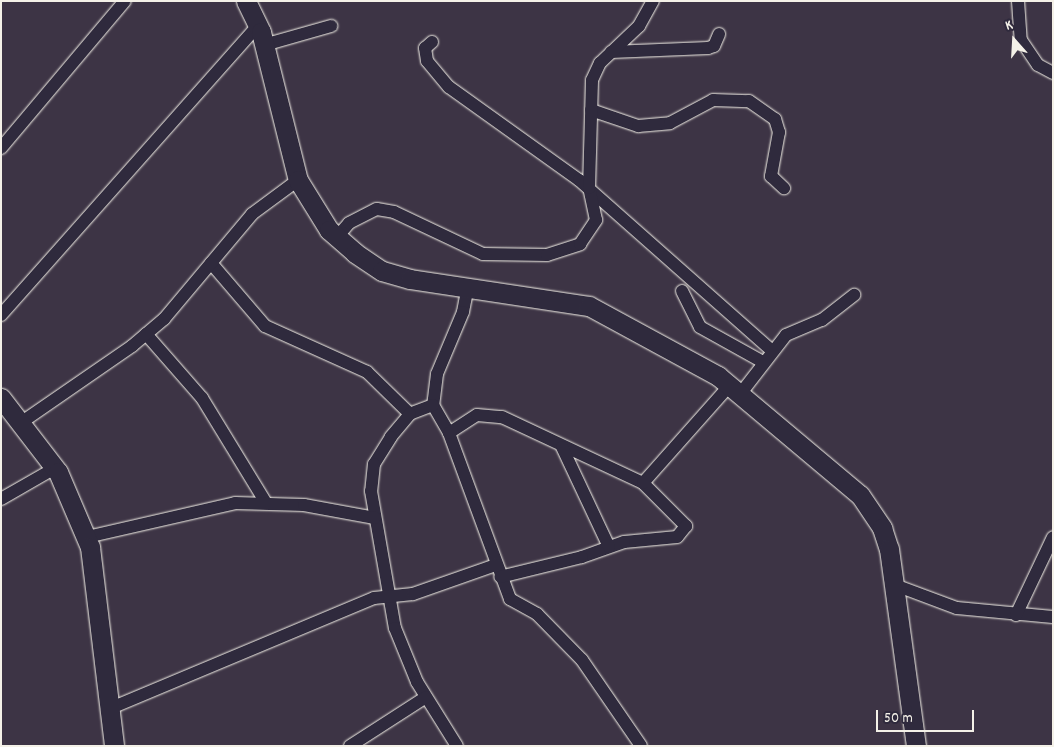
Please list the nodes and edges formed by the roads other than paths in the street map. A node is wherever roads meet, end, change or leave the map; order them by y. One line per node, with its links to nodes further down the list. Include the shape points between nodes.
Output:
1 (125, 1): 13 (street)
2 (246, 1): 5 (street)
3 (1018, 1): 11 (street, via 1021,40 1038,65)
4 (651, 2): 10 (street, via 639,26)
5 (258, 26): 9 (street); 22 (street)
6 (331, 26): 9 (street)
7 (719, 34): 10 (street, via 714,46 708,48)
8 (432, 42): 15 (street, via 425,48 427,61 449,87)
9 (264, 45): 14 (street)
10 (611, 52): 12 (street, via 600,63 592,80)
11 (1053, 73)
12 (591, 110): 15 (street); 16 (street, via 638,126 670,123 713,100 749,101 774,119 779,132 771,176)
13 (1, 148)
14 (298, 180): 17 (street); 18 (street, via 252,214)
15 (589, 188): 17 (street, via 596,220 589,233 580,244 547,255 483,254 394,212 377,209 349,223); 24 (street)
16 (784, 188)
17 (337, 237): 19 (street, via 382,271)
18 (210, 263): 23 (street, via 191,290); 29 (street, via 265,326 367,372)
19 (468, 286): 26 (street, via 589,306); 28 (street, via 463,312 437,374)
20 (682, 291): 25 (street, via 700,327)
21 (854, 295): 24 (street, via 822,320 786,335)
22 (1, 315)
23 (146, 334): 30 (street); 36 (street, via 202,398)
24 (771, 350): 25 (street)
25 (763, 362): 26 (street)
26 (735, 389): 34 (street); 42 (street, via 860,495 882,528)
27 (1, 398): 30 (street)
28 (433, 405): 29 (street); 31 (street)
29 (410, 414): 37 (street, via 374,464 371,491)
30 (22, 422): 33 (street)
31 (449, 433): 32 (street, via 472,417 490,414); 41 (street)
32 (562, 447): 34 (street); 40 (street)
33 (55, 468): 35 (street); 38 (street)
34 (643, 483): 40 (street, via 681,516 686,530 677,537)
35 (1, 498)
36 (266, 503): 37 (street); 38 (street, via 211,507)
37 (375, 518): 43 (street)
38 (86, 537): 47 (street, via 101,614)
39 (1053, 538): 44 (street)
40 (609, 547): 41 (street)
41 (498, 571): 43 (street); 51 (street, via 510,599 537,614 582,660)
42 (894, 585): 44 (street, via 957,608); 52 (street)
43 (389, 596): 46 (street, via 404,656); 47 (street, via 374,598)
44 (1016, 615): 45 (street)
45 (1053, 617)
46 (426, 697): 49 (street); 50 (street)
47 (111, 708): 48 (street)
48 (114, 746)
49 (350, 746)
50 (457, 746)
51 (641, 746)
52 (916, 746)

